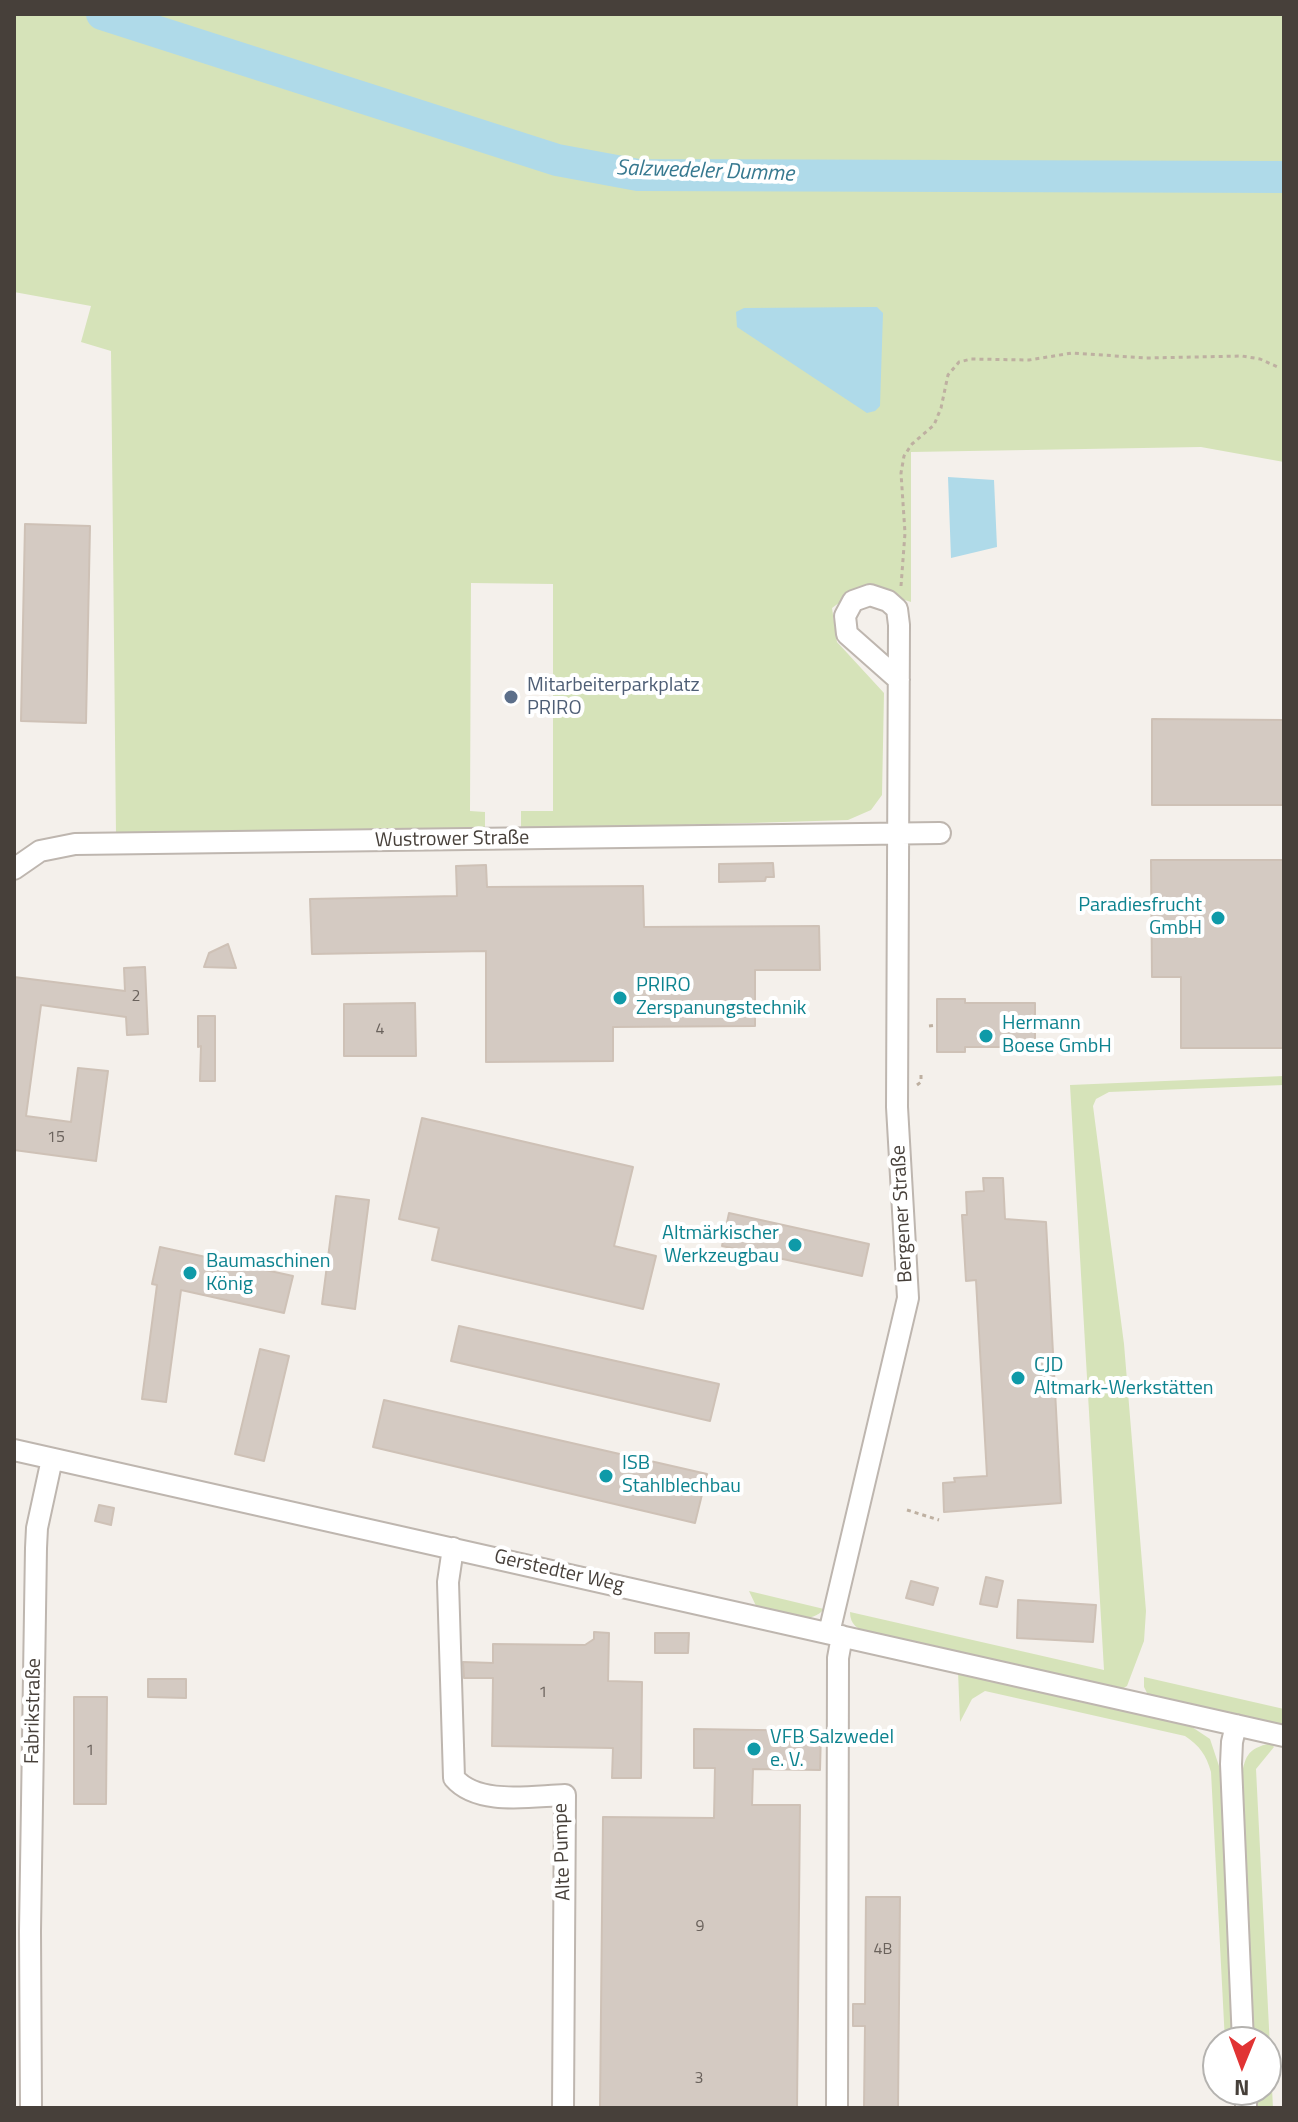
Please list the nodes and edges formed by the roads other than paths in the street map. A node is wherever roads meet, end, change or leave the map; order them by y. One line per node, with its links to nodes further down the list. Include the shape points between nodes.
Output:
1 (899, 680): 2 (street, Bergener Straße)
2 (896, 833): 3 (street, Wustrower Straße); 4 (street, Wustrower Straße, via 75,844 40,851); 8 (street, Bergener Straße, via 897,1107 908,1298)
3 (940, 833)
4 (14, 869)
5 (14, 1450): 6 (street, Gerstedter Weg)
6 (52, 1459): 7 (street, Gerstedter Weg); 12 (street, Fabrikstraße, via 36,1548)
7 (453, 1548): 8 (street, Gerstedter Weg); 13 (street, Alte Pumpe, via 448,1582 454,1778 480,1795 565,1795)
8 (836, 1634): 9 (street, Gerstedter Weg); 14 (street)
9 (1236, 1725): 10 (street, Gerstedter Weg); 11 (street, via 1231,1772)
10 (1284, 1736)
11 (1242, 2026)
12 (31, 2108)
13 (563, 2108)
14 (837, 2108)

